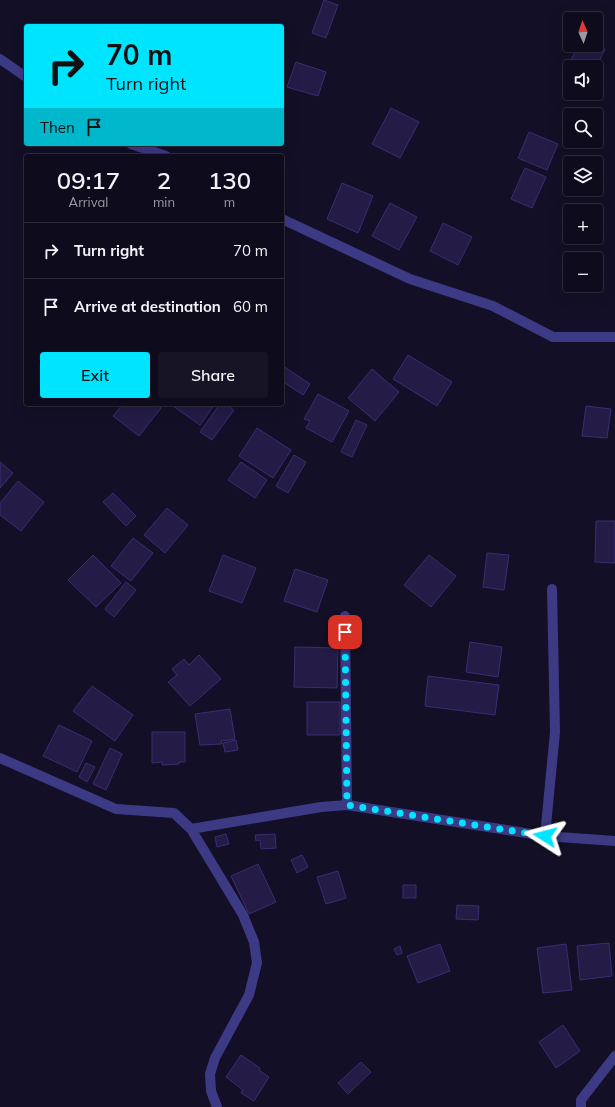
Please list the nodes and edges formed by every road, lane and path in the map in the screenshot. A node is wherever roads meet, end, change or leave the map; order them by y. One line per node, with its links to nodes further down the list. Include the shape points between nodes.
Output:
1 (0, 59): 2 (street)
2 (24, 76)
3 (137, 146): 4 (street)
4 (160, 154)
5 (284, 220): 6 (street, via 410,279 493,306 553,337)
6 (615, 337)
7 (552, 589): 12 (street, via 555,732)
8 (345, 616): 10 (street)
9 (0, 758): 11 (street, via 116,809 174,813)
10 (347, 805): 11 (street); 12 (street)
11 (191, 829): 15 (street, via 243,915 254,942 257,963 249,995 215,1058 210,1074 211,1091)
12 (545, 836): 13 (street)
13 (615, 842)
14 (615, 1056): 16 (street, via 581,1100)
15 (217, 1107)
16 (581, 1107)

